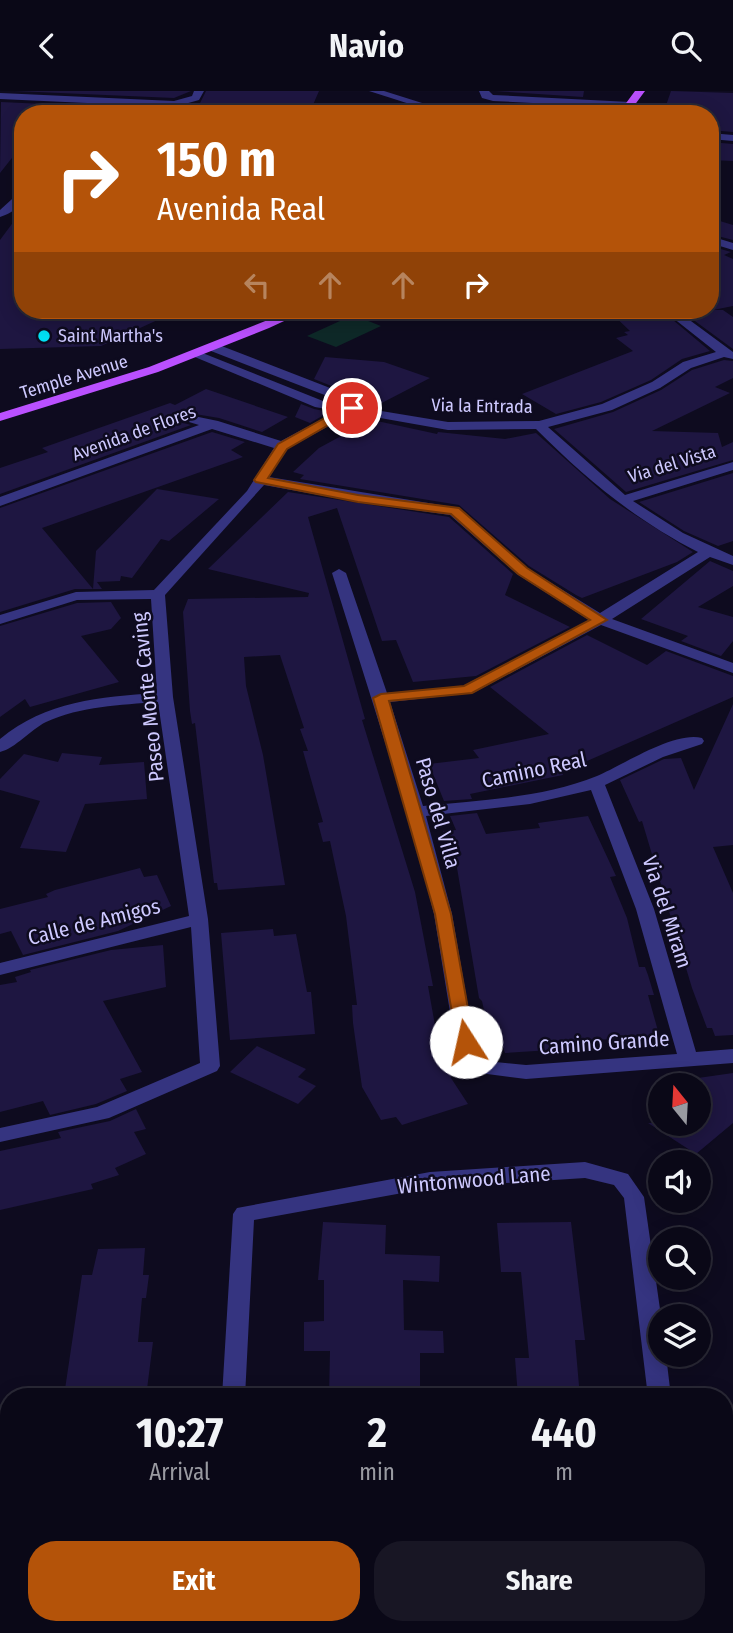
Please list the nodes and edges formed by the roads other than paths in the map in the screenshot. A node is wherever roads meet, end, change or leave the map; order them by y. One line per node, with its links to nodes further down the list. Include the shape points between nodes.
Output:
1 (200, 91): 4 (street, via 195,98 174,104)
2 (374, 91): 5 (street)
3 (484, 91): 6 (street, via 493,98)
4 (0, 96)
5 (421, 105)
6 (578, 105)
7 (14, 203): 8 (street)
8 (0, 215)
9 (281, 319): 11 (main road, Temple Avenue)
10 (681, 319): 13 (street)
11 (215, 348): 12 (main road, Temple Avenue); 14 (street, Via la Entrada, via 340,396)
12 (196, 355): 14 (street, Via la Entrada, via 320,404); 16 (main road, Temple Avenue, via 67,400)
13 (729, 355): 18 (street, Via la Entrada, via 687,365 607,407)
14 (352, 408): 18 (street, Via la Entrada, via 448,426); 19 (street, Paseo Monte Caving)
15 (184, 416): 17 (street)
16 (0, 417)
17 (214, 424): 19 (street, Avenida de Flores); 23 (street, Avenida de Flores)
18 (539, 425): 22 (street, via 580,467)
19 (282, 446): 21 (street, Paseo Monte Caving)
20 (733, 465): 22 (street, Via del Vista)
21 (261, 480): 27 (street, Paseo Monte Caving); 29 (street, via 454,511 522,571)
22 (622, 500): 24 (street, via 654,524)
23 (0, 502)
24 (707, 552): 25 (street); 29 (street)
25 (733, 561)
26 (339, 573): 32 (street, Paso del Villa)
27 (158, 594): 28 (street, via 76,596); 31 (street, Paseo Monte Caving)
28 (0, 620)
29 (600, 620): 30 (street); 32 (street, via 467,690)
30 (733, 668)
31 (165, 697): 34 (street, via 58,709 21,727); 37 (street, Paseo Monte Caving)
32 (381, 698): 36 (street, Paso del Villa)
33 (696, 741): 35 (street, Camino Real, via 672,745)
34 (0, 747)
35 (596, 782): 36 (street, Camino Real, via 510,801); 40 (street, Via del Miram, via 645,909)
36 (415, 812): 41 (street, Paso del Villa, via 443,914 466,1042)
37 (199, 919): 38 (street, Calle de Amigos); 42 (street, Paseo Monte Caving, via 211,1066 102,1112)
38 (0, 969)
39 (733, 1056): 40 (street, Camino Grande)
40 (688, 1059): 41 (street, Camino Grande, via 526,1072)
41 (479, 1067)
42 (0, 1135)
43 (234, 1388): 44 (street, Wintonwood Lane, via 244,1214 430,1179 585,1170 621,1179 634,1197)
44 (659, 1388)

